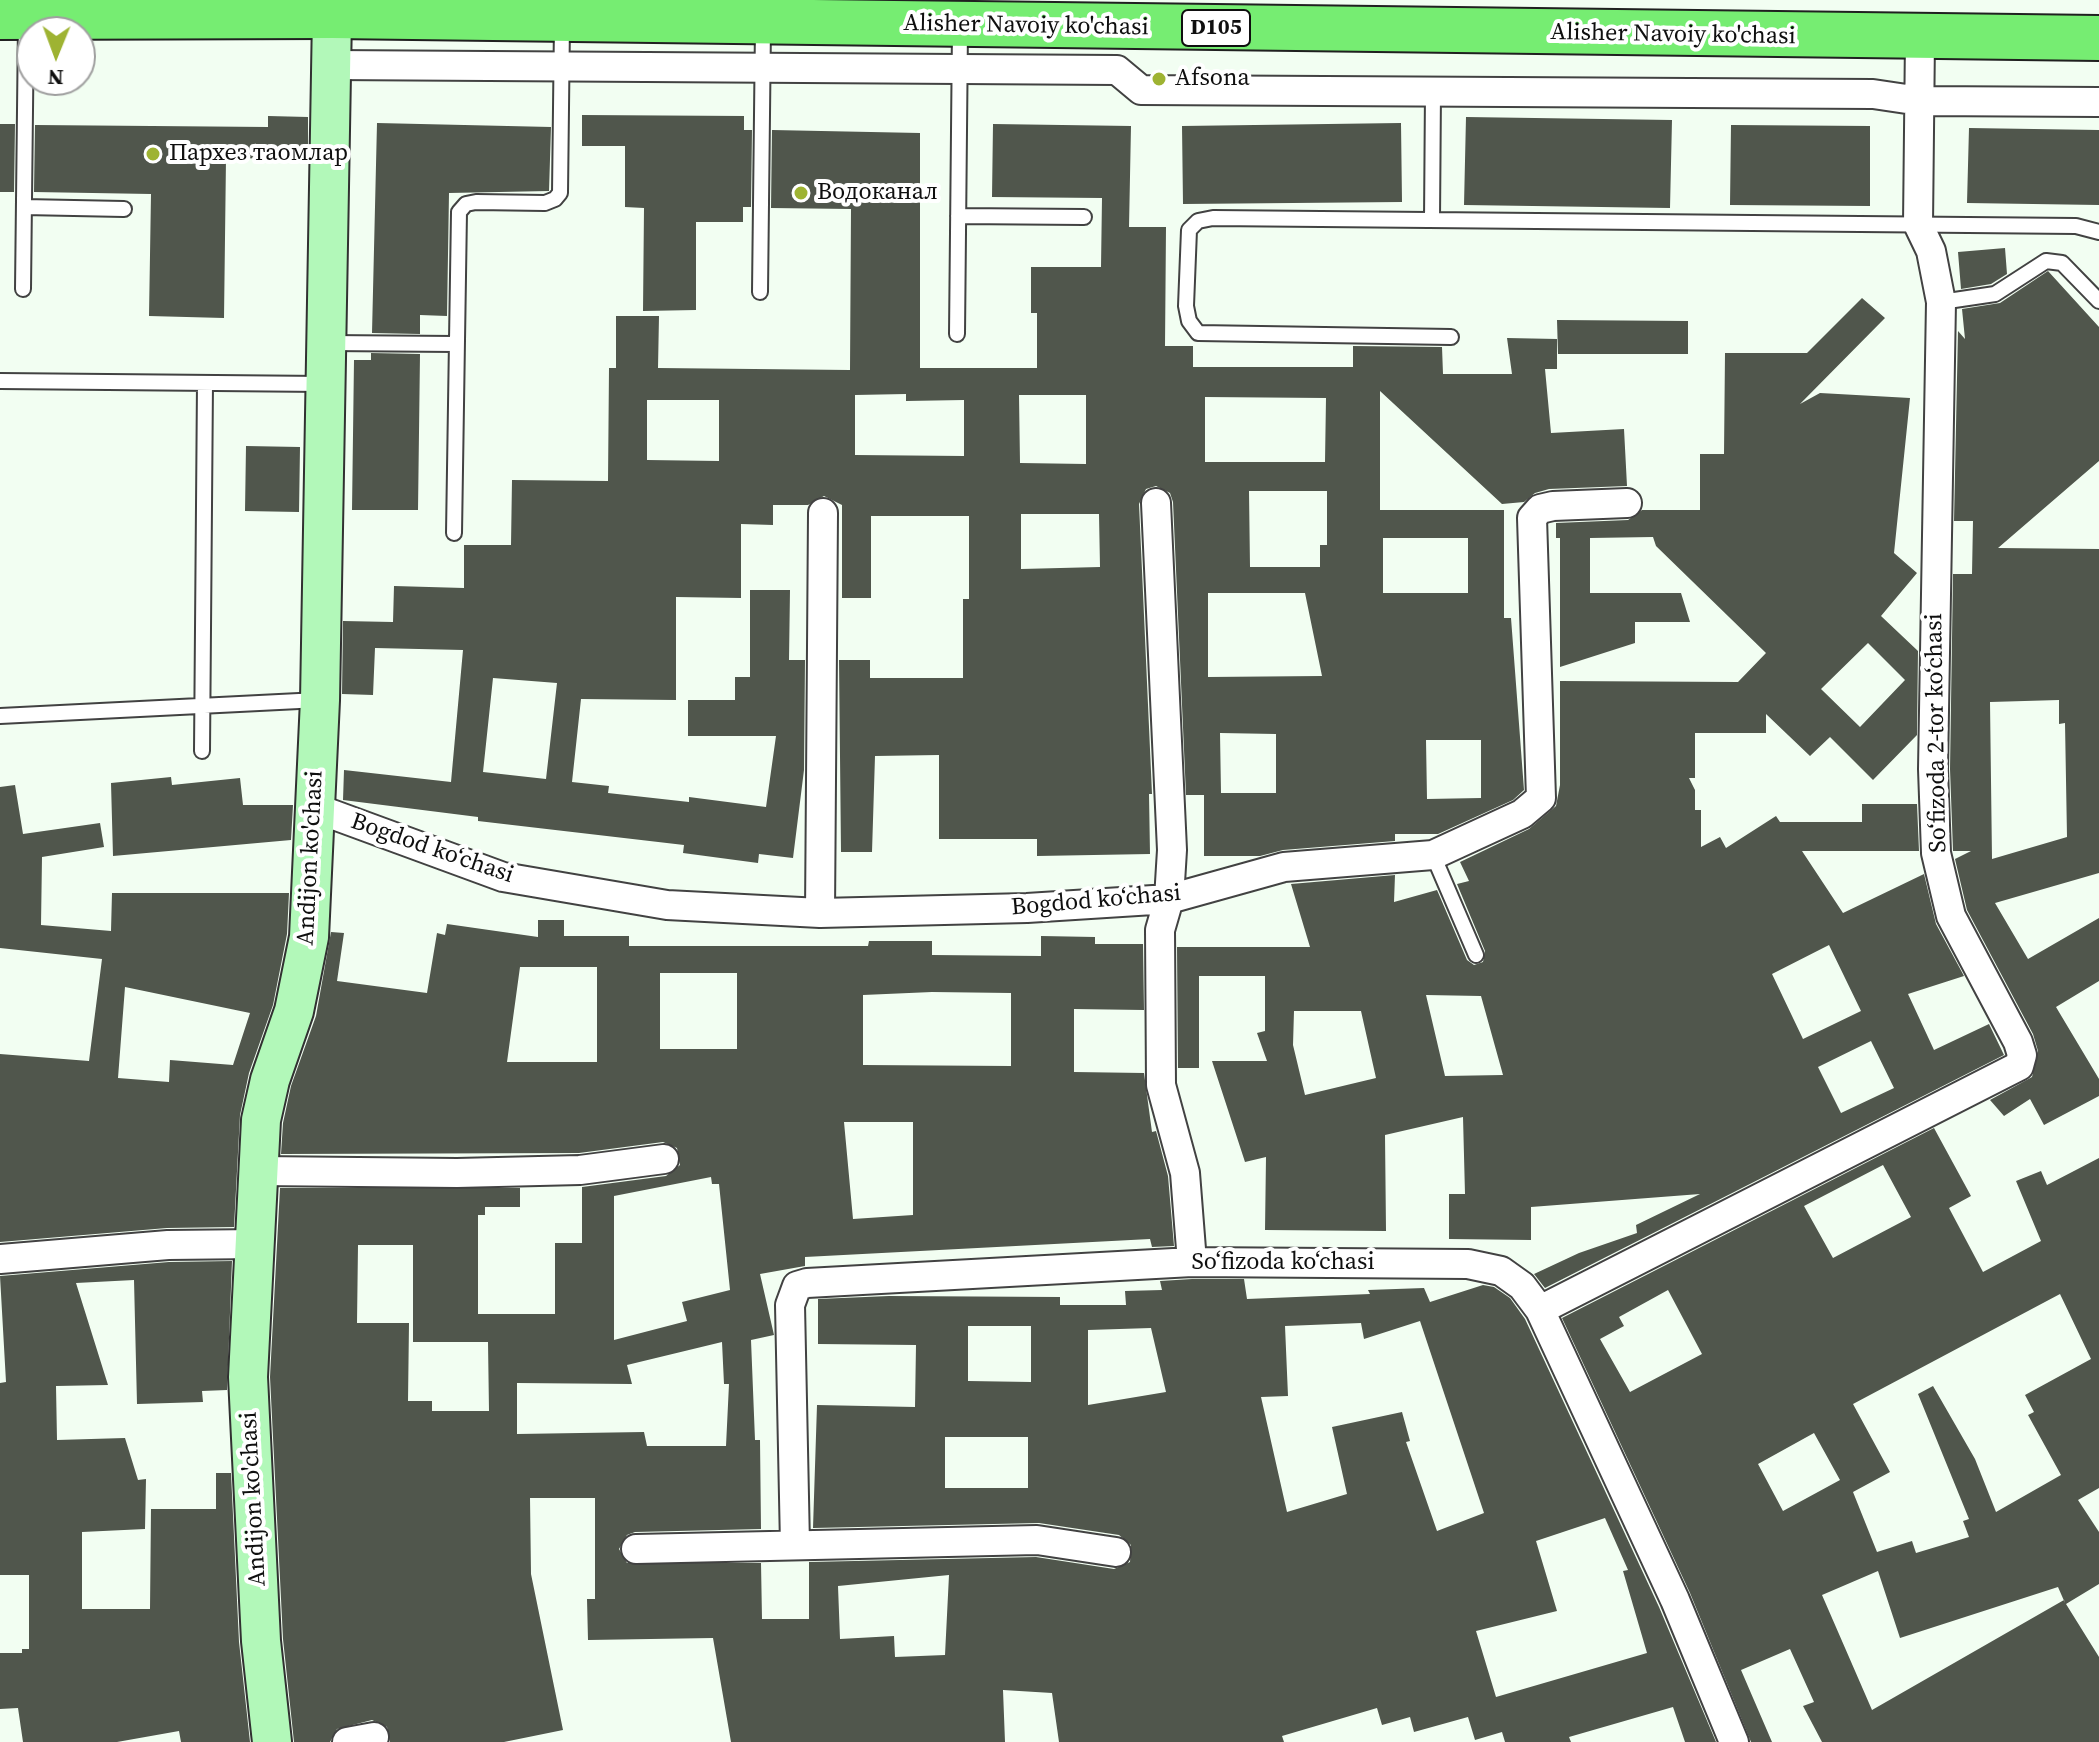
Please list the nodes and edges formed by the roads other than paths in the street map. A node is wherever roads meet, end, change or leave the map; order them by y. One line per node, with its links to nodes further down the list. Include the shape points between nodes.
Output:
1 (152, 9): 2 (main road, Alisher Navoiy ko'chasi / D105); 3 (main road, Alisher Navoiy ko'chasi / D105)
2 (332, 16): 4 (main road, Alisher Navoiy ko'chasi / D105); 9 (street, Andijon ko'chasi)
3 (13, 17): 16 (lane)
4 (562, 19): 5 (main road, Alisher Navoiy ko'chasi / D105); 10 (lane)
5 (763, 22): 6 (main road, Alisher Navoiy ko'chasi / D105); 11 (lane)
6 (960, 25): 7 (main road, Alisher Navoiy ko'chasi / D105); 12 (lane)
7 (1920, 38): 8 (main road, Alisher Navoiy ko'chasi / D105); 14 (street, Soʻfizoda 2-tor koʻchasi)
8 (2099, 38)
9 (332, 65): 10 (street); 29 (street, Andijon ko'chasi)
10 (562, 66): 11 (street); 30 (lane, via 561,186 555,199 476,202 459,212)
11 (763, 66): 12 (street); 24 (lane)
12 (960, 68): 13 (street, via 1117,70 1141,90); 18 (lane)
13 (1433, 91): 14 (street, via 1873,94); 20 (lane)
14 (1920, 101): 15 (street); 21 (street, Soʻfizoda 2-tor koʻchasi)
15 (2099, 102)
16 (24, 207): 17 (lane); 23 (lane)
17 (124, 209)
18 (958, 216): 19 (lane); 27 (lane)
19 (1084, 217)
20 (1432, 220): 21 (lane); 28 (lane, via 1198,221 1189,230 1186,306 1198,333 1212,336)
21 (1918, 224): 22 (lane, via 2076,226); 26 (street, Soʻfizoda 2-tor koʻchasi, via 1931,251)
22 (2099, 232)
23 (23, 289)
24 (760, 292)
25 (2099, 301): 26 (lane, via 2062,263 2046,261 1995,294)
26 (1941, 302): 52 (street, Soʻfizoda 2-tor koʻchasi, via 1936,853 1951,916 2018,1042 2019,1066)
27 (957, 334)
28 (1451, 337)
29 (328, 343): 30 (lane); 33 (street, Andijon ko'chasi)
30 (455, 344): 37 (lane)
31 (0, 381): 32 (lane)
32 (205, 383): 33 (lane); 39 (lane)
33 (327, 384): 38 (street, Andijon ko'chasi)
34 (1156, 503): 44 (street, via 1172,850)
35 (1627, 503): 43 (street, Bogdod koʻchasi, via 1553,506 1532,518 1541,798 1522,814)
36 (823, 513): 45 (street)
37 (454, 533)
38 (320, 700): 39 (lane); 42 (street, Andijon ko'chasi)
39 (203, 706): 40 (lane); 41 (lane)
40 (0, 716)
41 (202, 751)
42 (315, 808): 45 (street, Bogdod koʻchasi, via 503,877 667,905); 48 (street, Andijon ko'chasi, via 309,937 294,1011 261,1120)
43 (1433, 855): 44 (street, Bogdod koʻchasi, via 1284,867); 46 (lane)
44 (1169, 899): 45 (street, Bogdod koʻchasi); 51 (street, via 1160,930 1161,1085 1185,1173)
45 (820, 913)
46 (1476, 955)
47 (664, 1159): 48 (street, via 580,1170)
48 (259, 1171): 49 (street, Andijon ko'chasi)
49 (257, 1244): 50 (street, via 168,1245); 56 (street, Andijon ko'chasi, via 248,1377 250,1447)
50 (0, 1259)
51 (1192, 1262): 52 (street, Soʻfizoda koʻchasi, via 1468,1264 1501,1271 1522,1286); 53 (street, Soʻfizoda koʻchasi, via 797,1286 790,1305)
52 (1540, 1310): 57 (street, Soʻfizoda koʻchasi, via 1675,1600)
53 (795, 1545): 54 (street); 55 (street, via 1037,1540)
54 (636, 1549)
55 (1116, 1552)
56 (272, 1742)
57 (1734, 1742)

